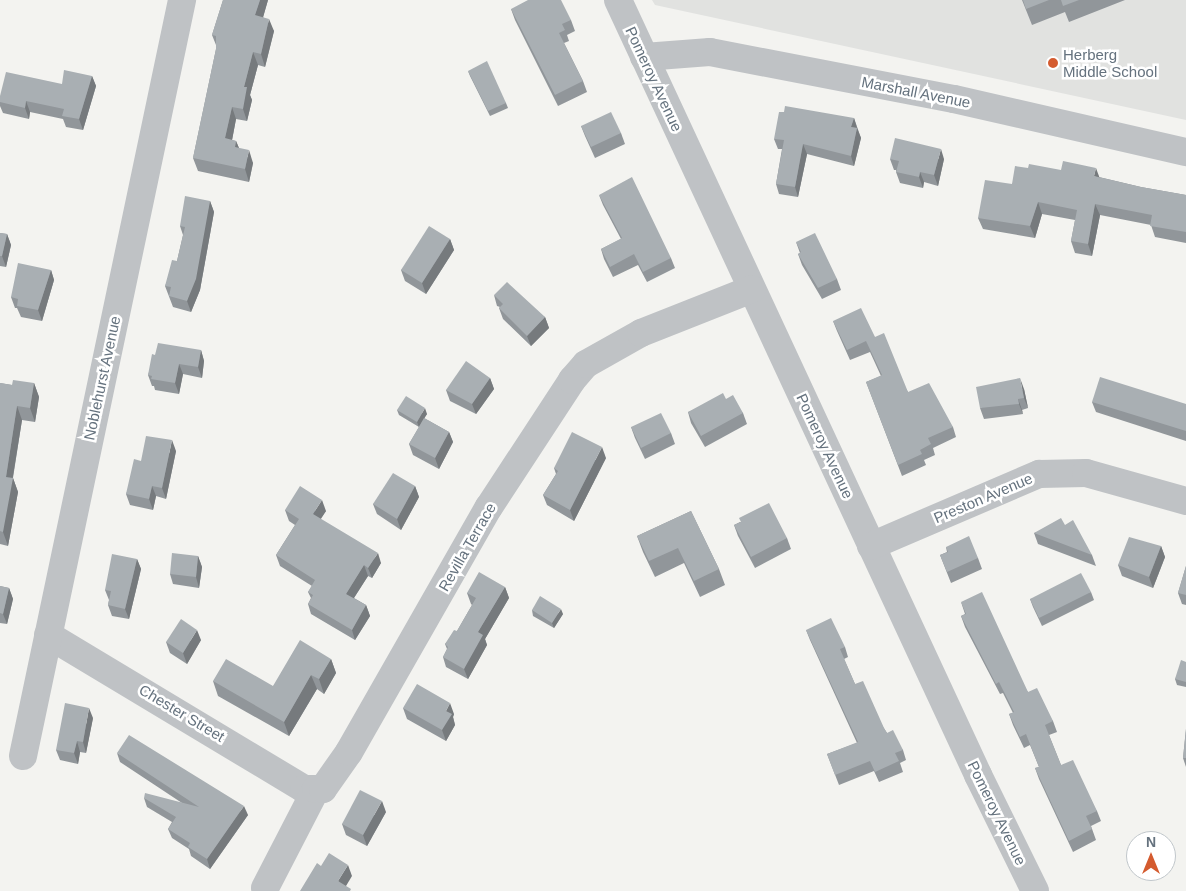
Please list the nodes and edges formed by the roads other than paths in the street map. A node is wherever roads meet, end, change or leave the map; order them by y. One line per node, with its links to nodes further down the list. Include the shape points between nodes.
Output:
1 (182, 0): 8 (street, Noblehurst Avenue)
2 (618, 0): 3 (street, Pomeroy Avenue)
3 (644, 57): 4 (street, Marshall Avenue, via 710,52 954,99); 5 (street, Pomeroy Avenue)
4 (1186, 152)
5 (752, 289): 7 (street, Pomeroy Avenue); 10 (street, Revilla Terrace, via 641,333 586,364 489,507 349,752 323,789)
6 (1186, 501): 7 (street, Preston Avenue, via 1086,473 1038,474)
7 (871, 546): 12 (street, Pomeroy Avenue)
8 (48, 635): 9 (street, Noblehurst Avenue); 10 (street, Chester Street, via 304,789)
9 (23, 756)
10 (316, 789): 11 (street, Revilla Terrace)
11 (265, 888)
12 (1035, 891)

